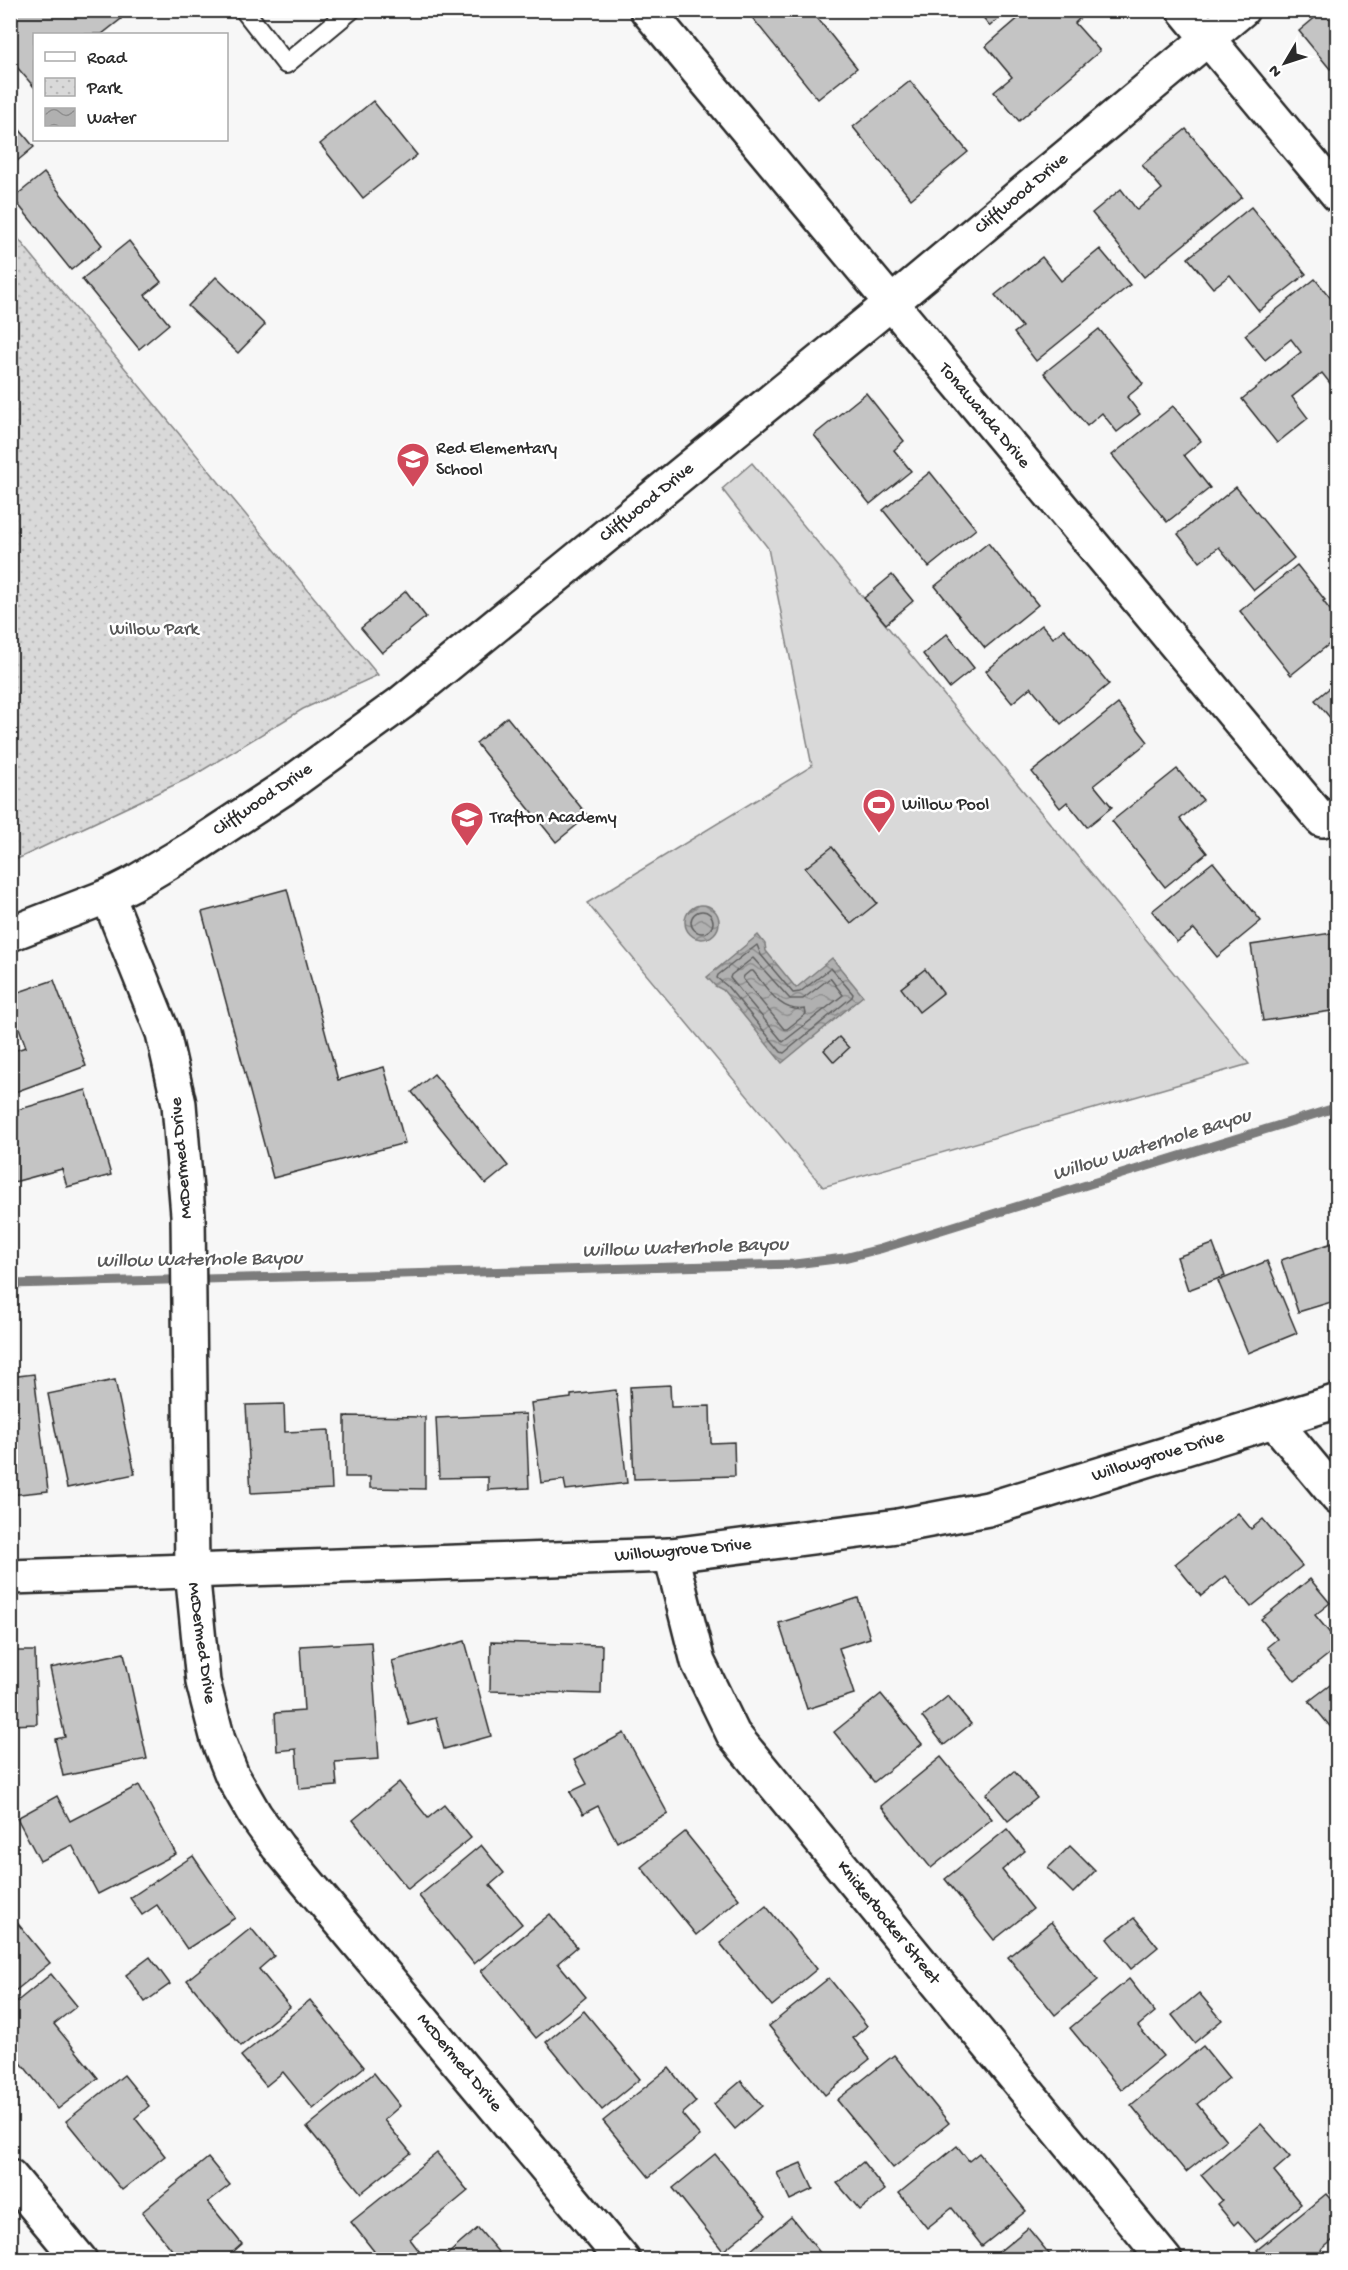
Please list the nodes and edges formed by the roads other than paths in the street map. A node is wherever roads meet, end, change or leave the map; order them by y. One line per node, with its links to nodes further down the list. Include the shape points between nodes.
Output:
1 (244, 10): 2 (lane, via 286,63)
2 (351, 10)
3 (647, 10): 8 (street, Tonawanda Drive)
4 (1184, 10): 6 (street)
5 (1242, 10): 6 (street, Cliffwood Drive)
6 (1208, 39): 7 (street); 8 (street, Cliffwood Drive)
7 (1338, 195)
8 (890, 304): 9 (street, Tonawanda Drive); 10 (street, Cliffwood Drive, via 401,703 284,788 191,849)
9 (1330, 817)
10 (108, 896): 11 (street, Cliffwood Drive); 16 (street, McDermed Drive, via 163,1033 179,1104 188,1215)
11 (10, 934)
12 (1338, 1401): 13 (street, Willowgrove Drive)
13 (1274, 1421): 14 (street); 15 (street, Willowgrove Drive, via 988,1509 898,1526)
14 (1338, 1498)
15 (671, 1555): 16 (street, Willowgrove Drive); 21 (street, Knickerbocker Street, via 698,1662 732,1734)
16 (192, 1570): 17 (street, Willowgrove Drive); 20 (street, McDermed Drive, via 203,1682 218,1740 255,1815)
17 (10, 1576)
18 (10, 2176): 19 (street)
19 (80, 2259)
20 (623, 2259)
21 (1165, 2259)

